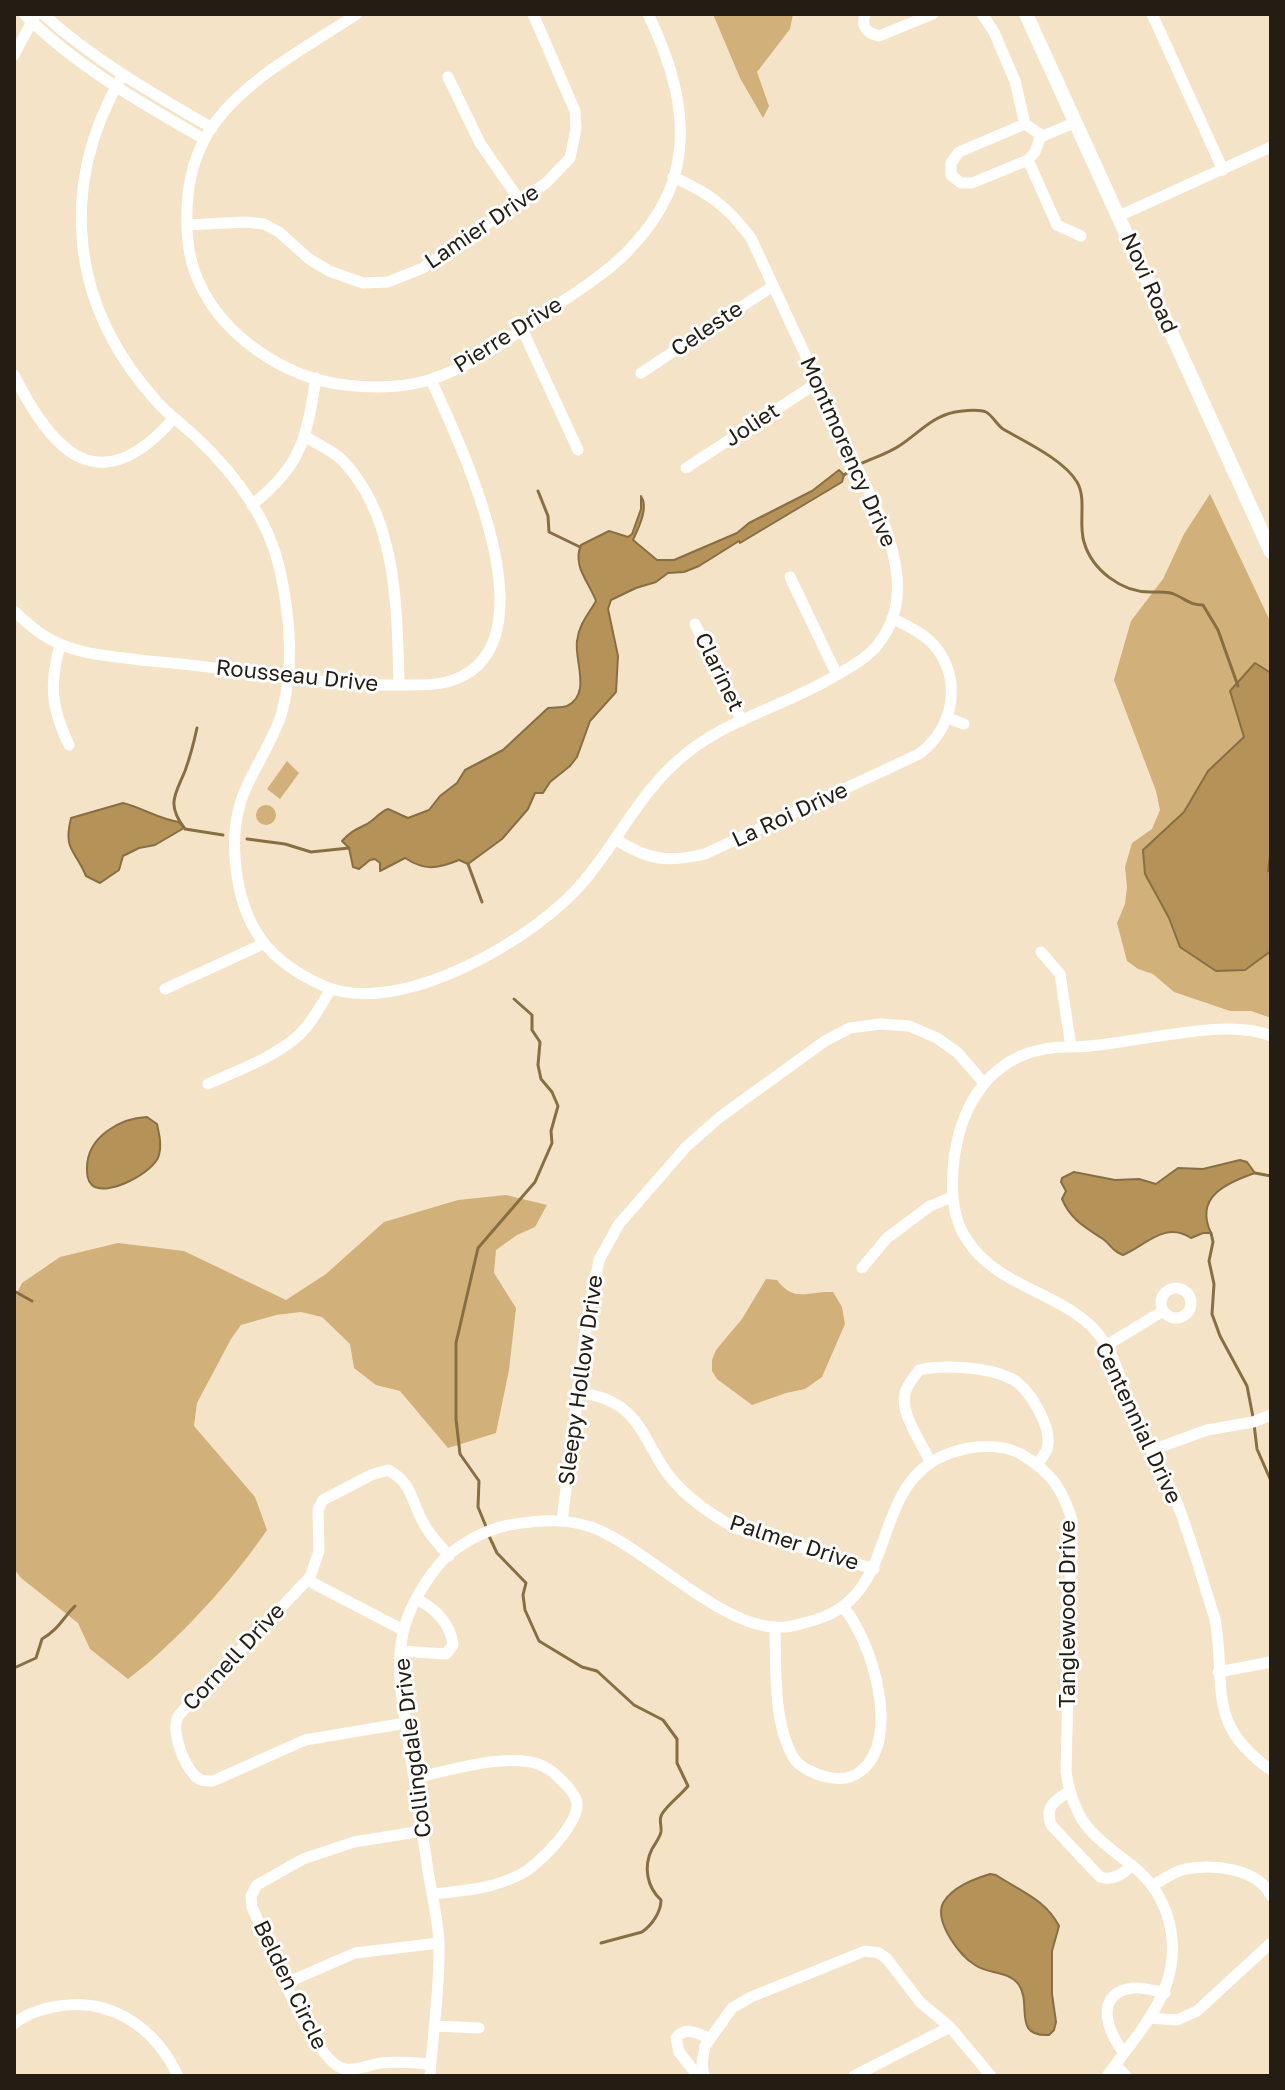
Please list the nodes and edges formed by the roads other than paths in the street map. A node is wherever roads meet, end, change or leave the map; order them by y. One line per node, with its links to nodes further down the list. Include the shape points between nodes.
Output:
1 (43, 14): 12 (street)
2 (357, 14): 17 (street, Pierre Drive, via 259,81)
3 (533, 14): 24 (street, Lamier Drive, via 568,89 576,134 570,158)
4 (648, 14): 23 (street, Pierre Drive, via 675,82 681,119)
5 (865, 14): 6 (street, via 864,27 879,36)
6 (933, 14)
7 (982, 14): 16 (street, via 1015,81)
8 (1026, 14): 15 (main road, Novi Road)
9 (1152, 14): 22 (street)
10 (30, 17): 11 (street); 14 (street, via 59,47)
11 (14, 55)
12 (122, 76): 14 (street, Montmorency Drive); 17 (street)
13 (448, 77): 24 (street, via 480,143)
14 (116, 88): 19 (street); 35 (street, Montmorency Drive, via 89,150 80,217 84,253 96,306 119,352)
15 (1076, 122): 18 (street); 25 (main road, Novi Road)
16 (1025, 124): 18 (street); 21 (street, via 959,152 950,169 955,180 972,183)
17 (212, 128): 19 (street, Pierre Drive)
18 (1041, 135): 21 (street)
19 (204, 139): 26 (street, Pierre Drive, via 193,167)
20 (1271, 147): 22 (street)
21 (1028, 160): 27 (street, via 1057,225)
22 (1223, 170): 25 (street)
23 (673, 177): 28 (street, Montmorency Drive, via 701,189 735,218 751,238); 29 (street, Pierre Drive, via 646,231 624,255)
24 (520, 201): 26 (street, Lamier Drive, via 423,268 377,283 347,280 329,271 264,224)
25 (1119, 216): 40 (main road, Novi Road)
26 (187, 225): 32 (street, Pierre Drive, via 197,278 223,319 278,363)
27 (1081, 236)
28 (773, 286): 30 (street, Celeste); 34 (street, Montmorency Drive)
29 (522, 329): 33 (street, Pierre Drive); 37 (street)
30 (641, 373)
31 (14, 375): 35 (street, via 49,433 84,460 125,458)
32 (316, 378): 33 (street, Pierre Drive, via 382,386); 36 (street)
33 (431, 380): 48 (street, Rousseau Drive, via 482,500 500,588 499,626 481,660 458,678)
34 (817, 383): 38 (street, Joliet); 43 (street, Montmorency Drive, via 895,557 898,603)
35 (174, 418): 39 (street, Montmorency Drive, via 223,464)
36 (305, 436): 39 (street, via 280,482); 48 (street, via 343,462 373,508 393,580)
37 (578, 450)
38 (686, 468)
39 (252, 505): 47 (street, Montmorency Drive, via 276,554 288,604)
40 (1271, 552)
41 (790, 577): 46 (street)
42 (14, 611): 45 (street, Rousseau Drive)
43 (892, 618): 46 (street, Montmorency Drive, via 878,645); 49 (street, via 919,632 945,663 953,686)
44 (695, 624): 50 (street, Clarinet)
45 (60, 645): 47 (street, Rousseau Drive, via 107,656); 52 (street, via 52,676 53,700)
46 (837, 675): 50 (street, Montmorency Drive)
47 (288, 678): 48 (street, Rousseau Drive); 54 (street, Montmorency Drive, via 274,734 246,788 235,824 239,894)
48 (399, 685)
49 (948, 718): 51 (street); 53 (street, La Roi Drive, via 919,754 705,854 679,860 651,858)
50 (742, 721): 53 (street, Montmorency Drive, via 710,737 658,778)
51 (964, 724)
52 (69, 745)
53 (615, 839): 57 (street, Montmorency Drive, via 582,884 544,920 488,955 419,986 385,994)
54 (263, 944): 56 (street); 57 (street, Montmorency Drive, via 280,961)
55 (1041, 952): 59 (street, via 1060,974)
56 (165, 989)
57 (331, 989): 61 (street, via 300,1035)
58 (1271, 1036): 59 (street, via 1221,1029)
59 (1071, 1047): 60 (street, via 1038,1049)
60 (983, 1082): 62 (street, Centennial Drive, via 961,1123); 66 (street, Sleepy Hollow Drive, via 937,1038 909,1026 880,1024 850,1028 825,1041 720,1117 653,1184 607,1243 593,1285)
61 (208, 1084)
62 (952, 1197): 63 (street, via 930,1206 887,1238); 65 (street, Centennial Drive, via 957,1221 977,1253 1010,1280 1081,1315)
63 (862, 1268)
64 (1163, 1311): 65 (street)
65 (1107, 1345): 68 (street, Centennial Drive)
66 (577, 1391): 71 (street, Sleepy Hollow Drive); 73 (street, Palmer Drive, via 607,1399 632,1416 682,1492 717,1518)
67 (1271, 1415): 68 (street)
68 (1152, 1450): 81 (street, Centennial Drive, via 1176,1502 1215,1619)
69 (930, 1462): 70 (street, Tanglewood Drive, via 981,1446 1012,1450); 70 (street, via 911,1422 905,1390 919,1370 936,1366 1000,1375 1026,1389 1047,1433 1047,1448); 73 (street, Tanglewood Drive, via 908,1483 895,1506)
70 (1037, 1465): 85 (street, Tanglewood Drive, via 1065,1495 1072,1520 1066,1772)
71 (562, 1521): 72 (street, Collingdale Drive, via 497,1527); 77 (street, Tanglewood Drive, via 600,1530 720,1606)
72 (449, 1556): 74 (street, Cornell Drive, via 424,1525 400,1476 388,1470 323,1500 318,1510 319,1551); 75 (street, Collingdale Drive)
73 (874, 1569): 76 (street, Tanglewood Drive)
74 (307, 1580): 78 (street); 82 (street, Cornell Drive, via 179,1715 175,1734 194,1775 213,1781 305,1740)
75 (416, 1599): 78 (street, Collingdale Drive); 79 (street, via 440,1617 453,1645 439,1654)
76 (843, 1607): 77 (street, Tanglewood Drive, via 810,1622); 77 (street, via 872,1662 880,1703 873,1760 844,1779 814,1774 794,1759 789,1748 776,1683)
77 (775, 1627)
78 (403, 1630): 79 (street, Collingdale Drive)
79 (400, 1651): 82 (street, Collingdale Drive)
80 (1271, 1662): 81 (street)
81 (1218, 1672): 83 (street, Centennial Drive, via 1227,1719 1246,1749)
82 (406, 1723): 84 (street, Collingdale Drive)
83 (1271, 1770)
84 (414, 1778): 86 (street, Collingdale Drive); 89 (street, via 526,1761 555,1773 577,1806 561,1837 523,1874 496,1885)
85 (1070, 1791): 87 (street, Tanglewood Drive, via 1093,1835); 87 (street, via 1050,1807 1052,1826 1100,1877 1124,1873)
86 (422, 1831): 89 (street, Collingdale Drive); 93 (street, Belden Circle, via 336,1846 257,1885 252,1907)
87 (1132, 1865): 88 (street, Tanglewood Drive)
88 (1152, 1886): 90 (street, via 1185,1869 1217,1869 1244,1872); 94 (street, Tanglewood Drive, via 1166,1911 1173,1943)
89 (432, 1894): 91 (street, Collingdale Drive)
90 (1271, 1896)
91 (439, 1943): 93 (street, via 355,1953); 97 (street, Collingdale Drive)
92 (1271, 1943): 95 (street, via 1197,2011 1177,2020)
93 (286, 1983): 103 (street, Belden Circle, via 323,2055 342,2069 380,2063)
94 (1165, 1993): 95 (street, Tanglewood Drive); 101 (street, via 1134,1988 1114,1997 1106,2021)
95 (1149, 2018): 101 (street, Tanglewood Drive)
96 (14, 2024): 104 (street, via 38,2010 64,2005 111,2009 138,2023 156,2041)
97 (434, 2026): 99 (street); 103 (street, Collingdale Drive)
98 (950, 2027): 100 (street, via 920,2002 887,1959 865,1951 742,2001); 106 (street); 107 (street)
99 (479, 2028)
100 (709, 2038): 105 (street); 105 (street, via 690,2031 676,2038 679,2052)
101 (1124, 2053): 102 (street, Tanglewood Drive)
102 (1115, 2065): 108 (street, Tanglewood Drive); 109 (street)
103 (430, 2070)
104 (178, 2076)
105 (701, 2076)
106 (854, 2076)
107 (991, 2076)
108 (1107, 2076)
109 (1126, 2076)

